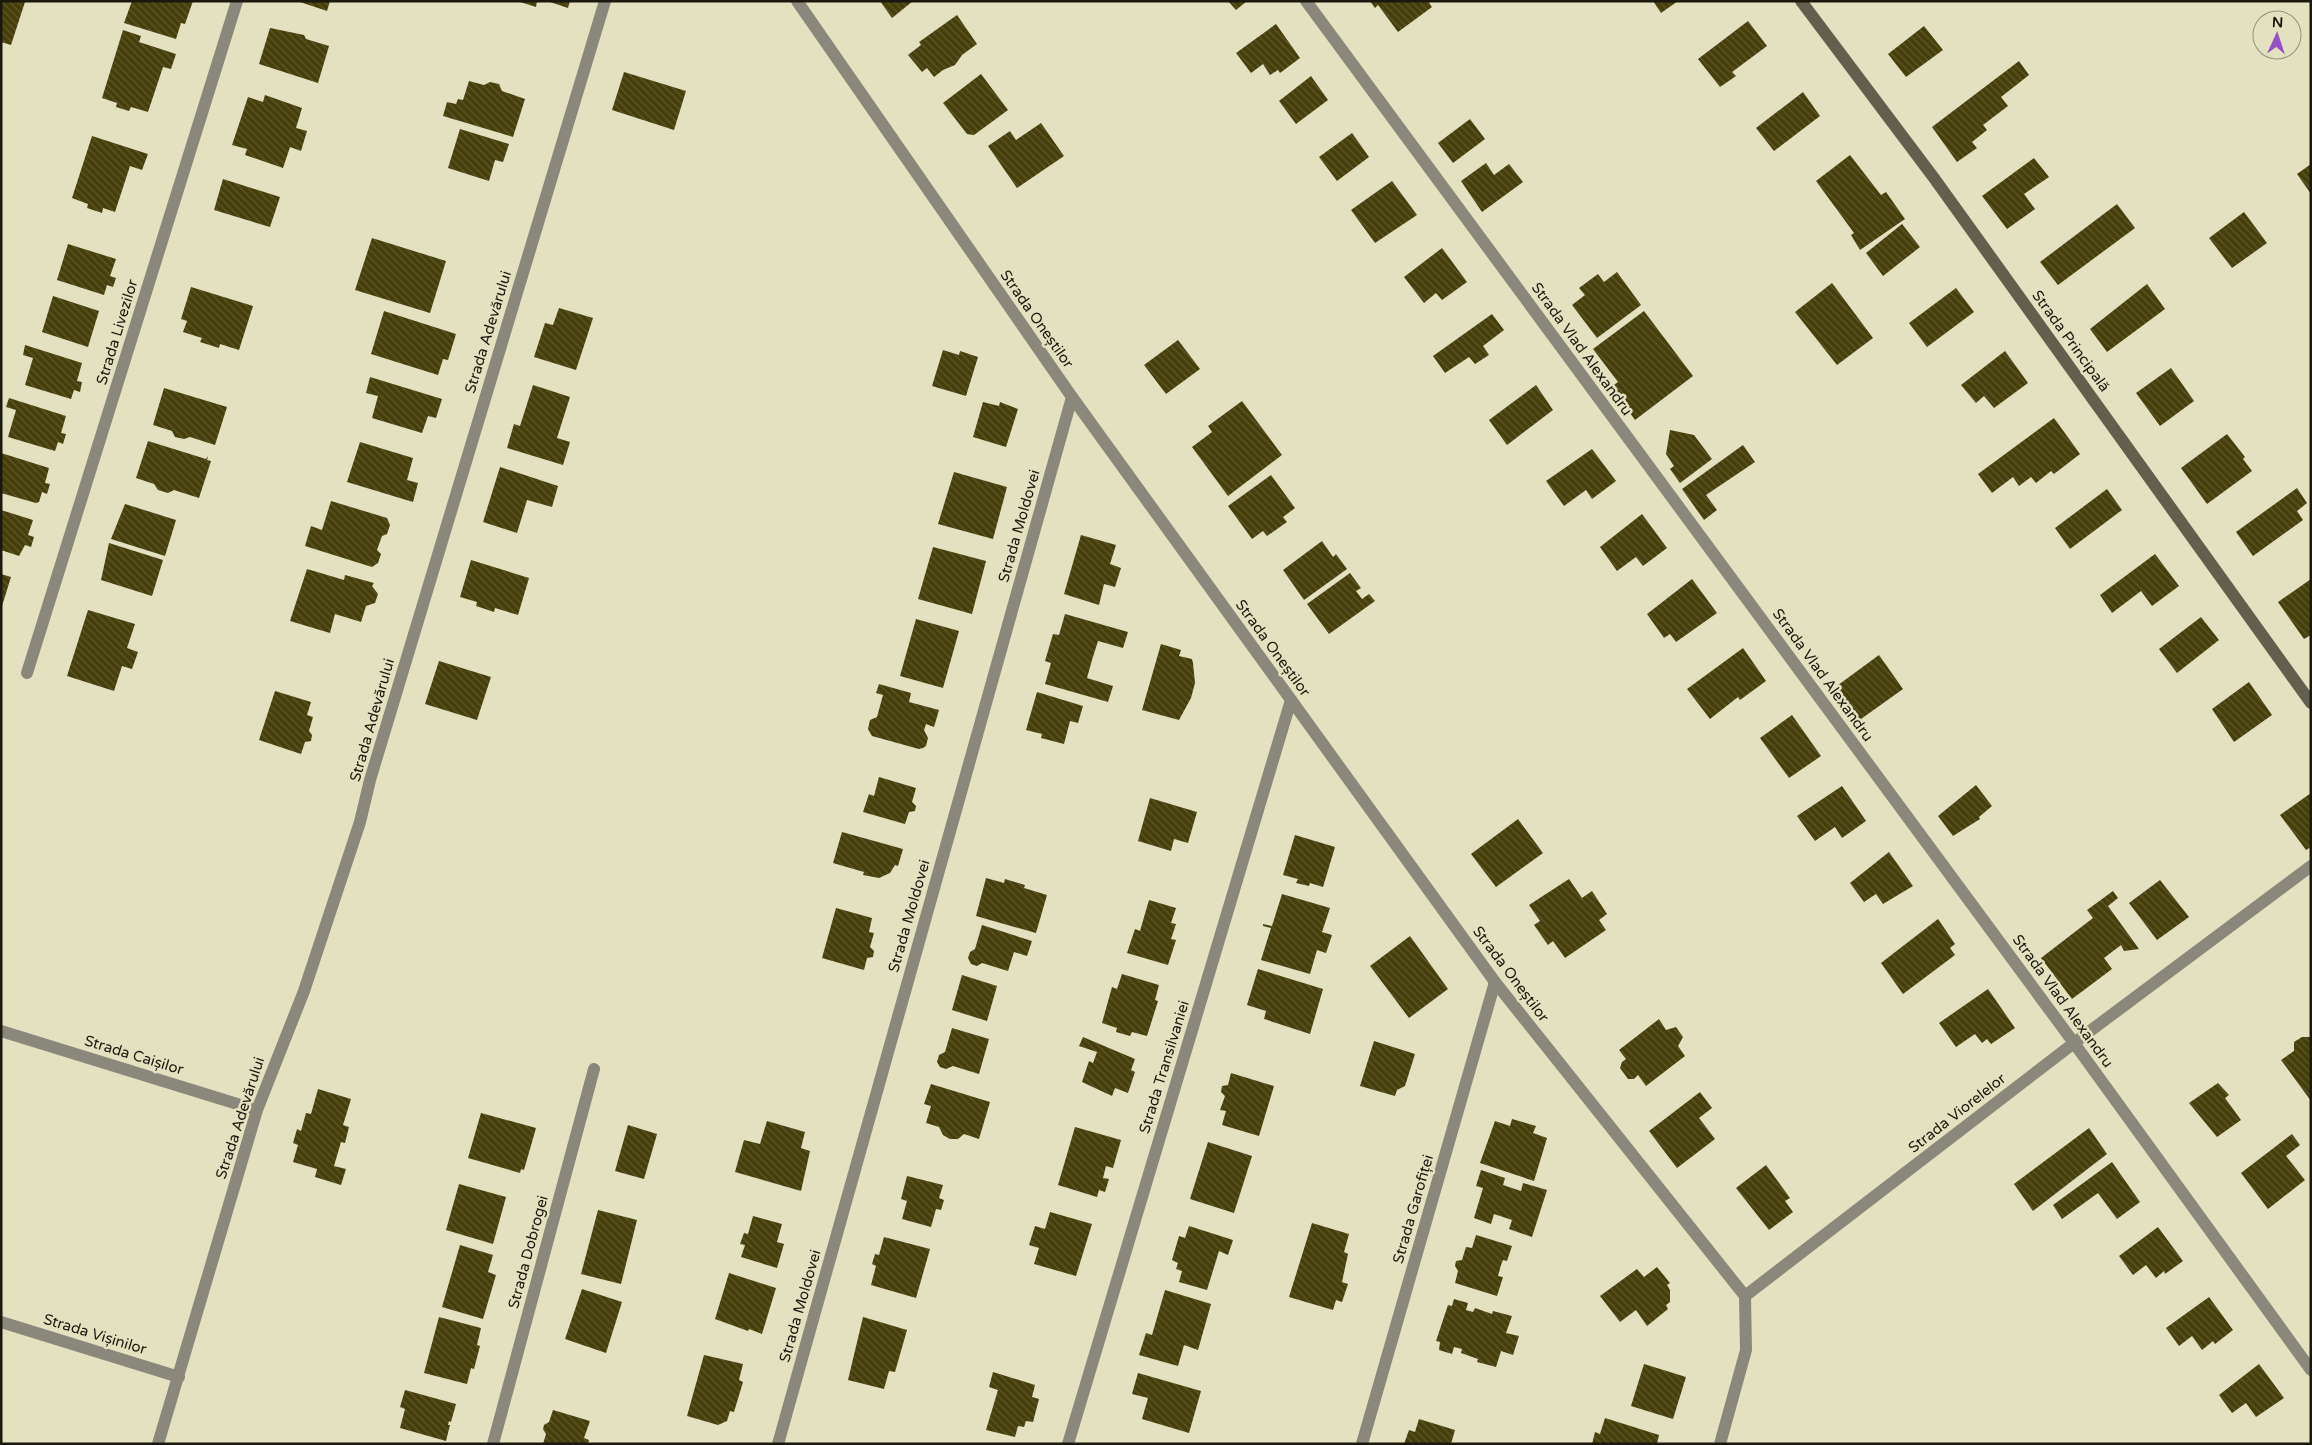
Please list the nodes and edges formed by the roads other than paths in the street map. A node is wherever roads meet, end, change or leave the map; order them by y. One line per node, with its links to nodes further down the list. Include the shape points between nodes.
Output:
1 (237, 1): 7 (street, Strada Livezilor)
2 (605, 1): 15 (street, Strada Adevărului, via 360,822 304,991)
3 (797, 1): 6 (street, Strada Oneștilor)
4 (1306, 1): 13 (street, Strada Vlad Alexandru)
5 (1801, 1): 9 (main road, Strada Principală, via 1934,178)
6 (1072, 397): 8 (street, Strada Oneștilor); 22 (street, Strada Moldovei)
7 (27, 673)
8 (1290, 700): 11 (street, Strada Oneștilor); 23 (street, Strada Transilvaniei)
9 (2311, 703)
10 (2311, 866): 13 (street, Strada Viorelelor)
11 (1495, 982): 16 (street, Strada Oneștilor); 24 (street, Strada Garofiței)
12 (1, 1031): 15 (street, Strada Caișilor)
13 (2074, 1043): 16 (street, Strada Viorelelor); 18 (street, Strada Vlad Alexandru)
14 (594, 1068): 21 (street, Strada Dobrogei)
15 (256, 1110): 19 (street, Strada Adevărului)
16 (1745, 1296): 25 (street, via 1746,1350)
17 (1, 1322): 19 (street, Strada Vișinilor)
18 (2311, 1370)
19 (179, 1378): 20 (street, Strada Adevărului)
20 (158, 1444)
21 (493, 1444)
22 (778, 1444)
23 (1068, 1444)
24 (1362, 1444)
25 (1720, 1444)

